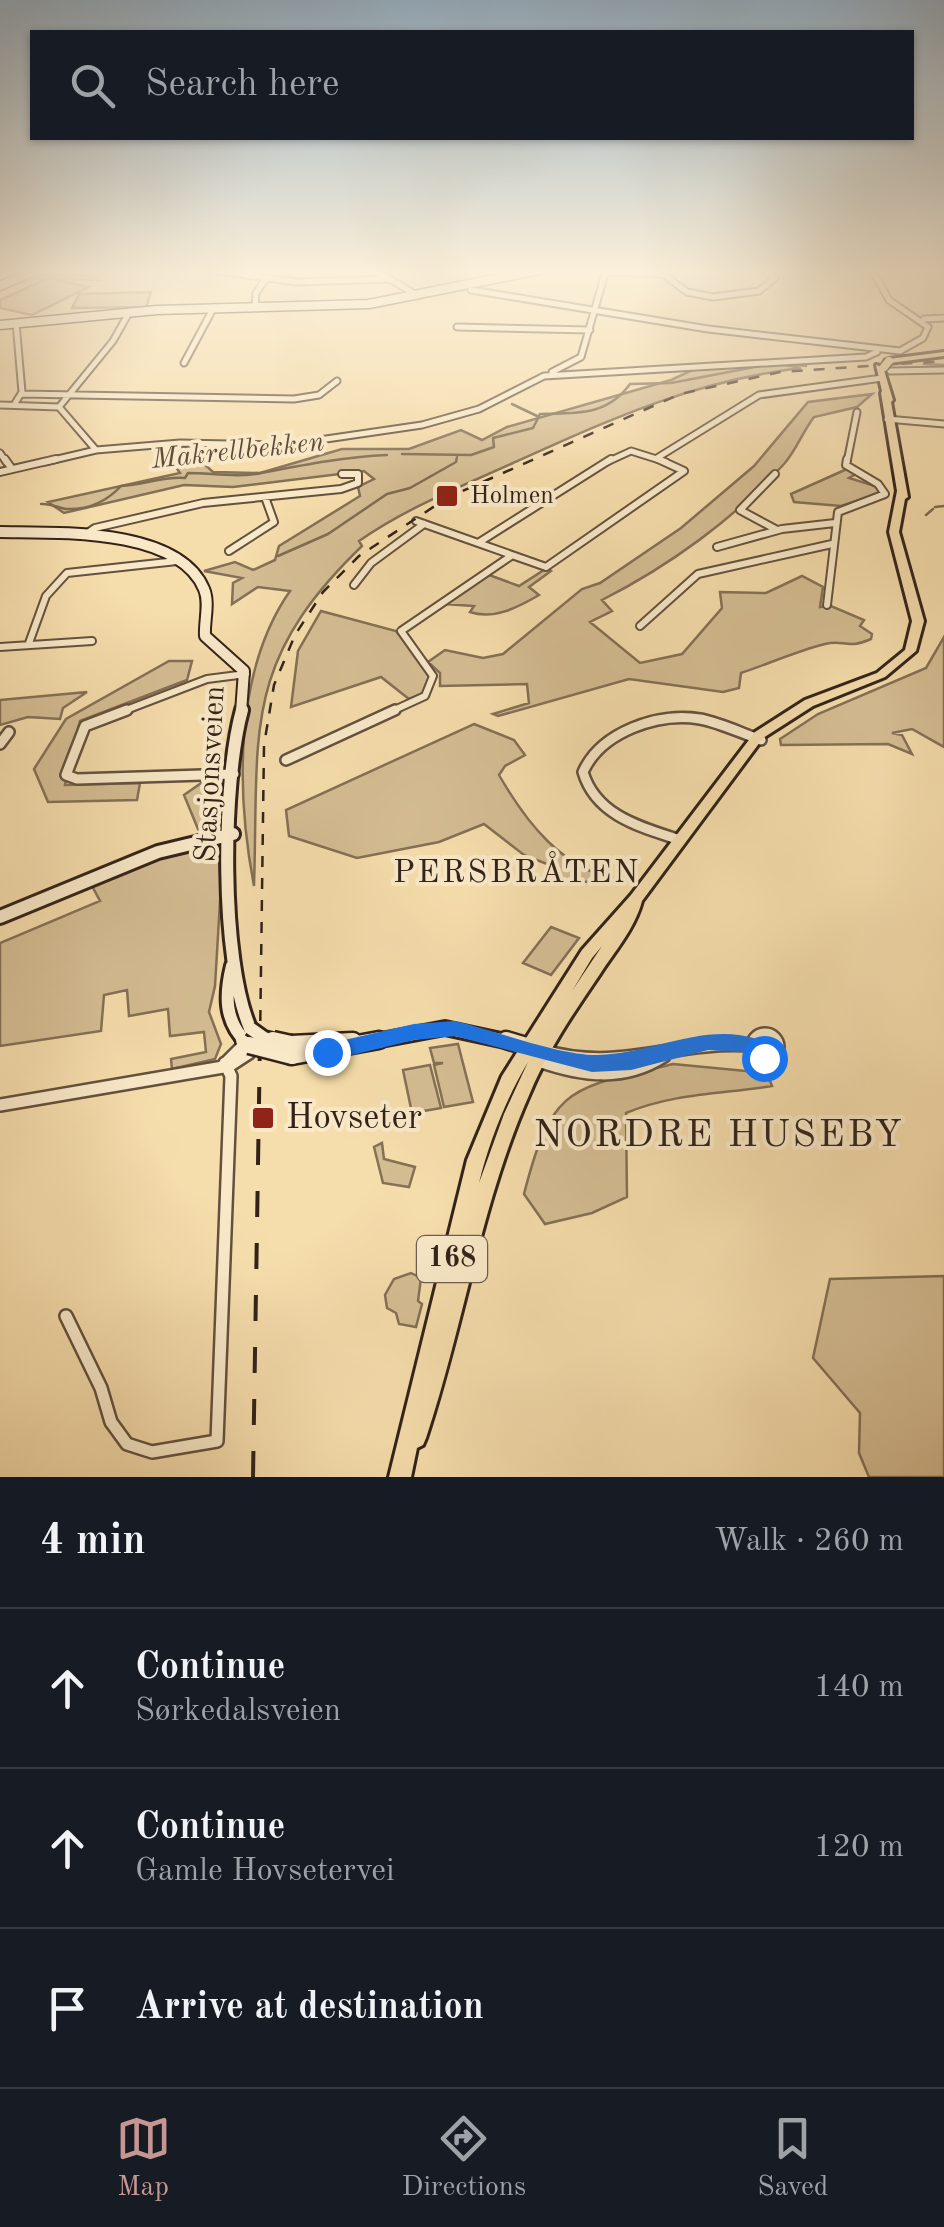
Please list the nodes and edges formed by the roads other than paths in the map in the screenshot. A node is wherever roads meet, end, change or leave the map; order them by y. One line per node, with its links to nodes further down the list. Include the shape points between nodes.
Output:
1 (17, 339): 13 (street)
2 (115, 339): 14 (street)
3 (197, 339): 8 (street)
4 (586, 339): 11 (street, via 578,360)
5 (742, 339): 9 (street)
6 (921, 339): 9 (street)
7 (944, 354): 9 (main road)
8 (184, 362)
9 (883, 367): 10 (street); 11 (street, via 870,356); 19 (main road, 168); 23 (street, via 758,395)
10 (944, 370)
11 (544, 376): 21 (street, via 480,409 422,425 285,445)
12 (338, 381): 14 (street, via 320,395 294,399)
13 (22, 394): 14 (street); 16 (street)
14 (68, 395): 17 (street)
15 (0, 405): 16 (street)
16 (14, 405): 17 (street)
17 (59, 407): 21 (street)
18 (857, 412): 28 (street, via 846,465)
19 (891, 420): 20 (street); 29 (main road, 168)
20 (944, 424)
21 (96, 450): 24 (street)
22 (0, 453): 24 (street)
23 (657, 458): 35 (street, via 622,452); 39 (street, via 684,471 546,568)
24 (12, 470): 25 (street)
25 (0, 472)
26 (342, 474): 30 (street, via 358,474 358,483)
27 (774, 474): 32 (street, via 740,510)
28 (885, 490): 29 (street); 31 (street, via 876,500 839,510)
29 (901, 492): 49 (main road, 168, via 894,532 918,621 910,651 881,675 818,699)
30 (265, 497): 34 (street, via 203,503); 38 (street, via 274,522)
31 (834, 524): 32 (street); 36 (street)
32 (777, 530): 37 (street)
33 (0, 532): 34 (street)
34 (83, 536): 40 (street, via 140,543)
35 (478, 543): 39 (street); 41 (street, via 420,522)
36 (832, 544): 42 (street); 43 (street, via 698,574)
37 (717, 547)
38 (229, 551)
39 (511, 556): 51 (street, via 401,631 433,676 425,696)
40 (177, 561): 45 (street, via 67,573 40,605); 47 (street, Stasjonsveien, via 203,588 206,639)
41 (354, 585)
42 (826, 606)
43 (640, 626)
44 (92, 641): 45 (street)
45 (28, 643): 46 (street)
46 (0, 647)
47 (246, 674): 52 (street, Stasjonsveien); 52 (street, via 199,682 85,726 66,775)
48 (9, 732): 50 (street)
49 (758, 741): 54 (main road, 168); 54 (street, via 682,718 595,749 584,772 597,800)
50 (0, 744)
51 (286, 760)
52 (234, 774): 53 (street, Stasjonsveien)
53 (233, 838): 55 (street, via 146,857); 56 (street, Stasjonsveien, via 228,1015)
54 (680, 840): 58 (main road, 168)
55 (0, 917)
56 (250, 1041): 58 (street, bridge, via 333,1052 455,1028); 59 (street)
57 (750, 1045): 58 (street, via 708,1042 667,1053 650,1068 608,1075 578,1073)
58 (537, 1054): 62 (main road, 168, via 497,1103 476,1160)
59 (226, 1065): 60 (street); 61 (street, via 216,1441 152,1452 127,1444)
60 (0, 1105)
61 (66, 1316)
62 (400, 1477)

